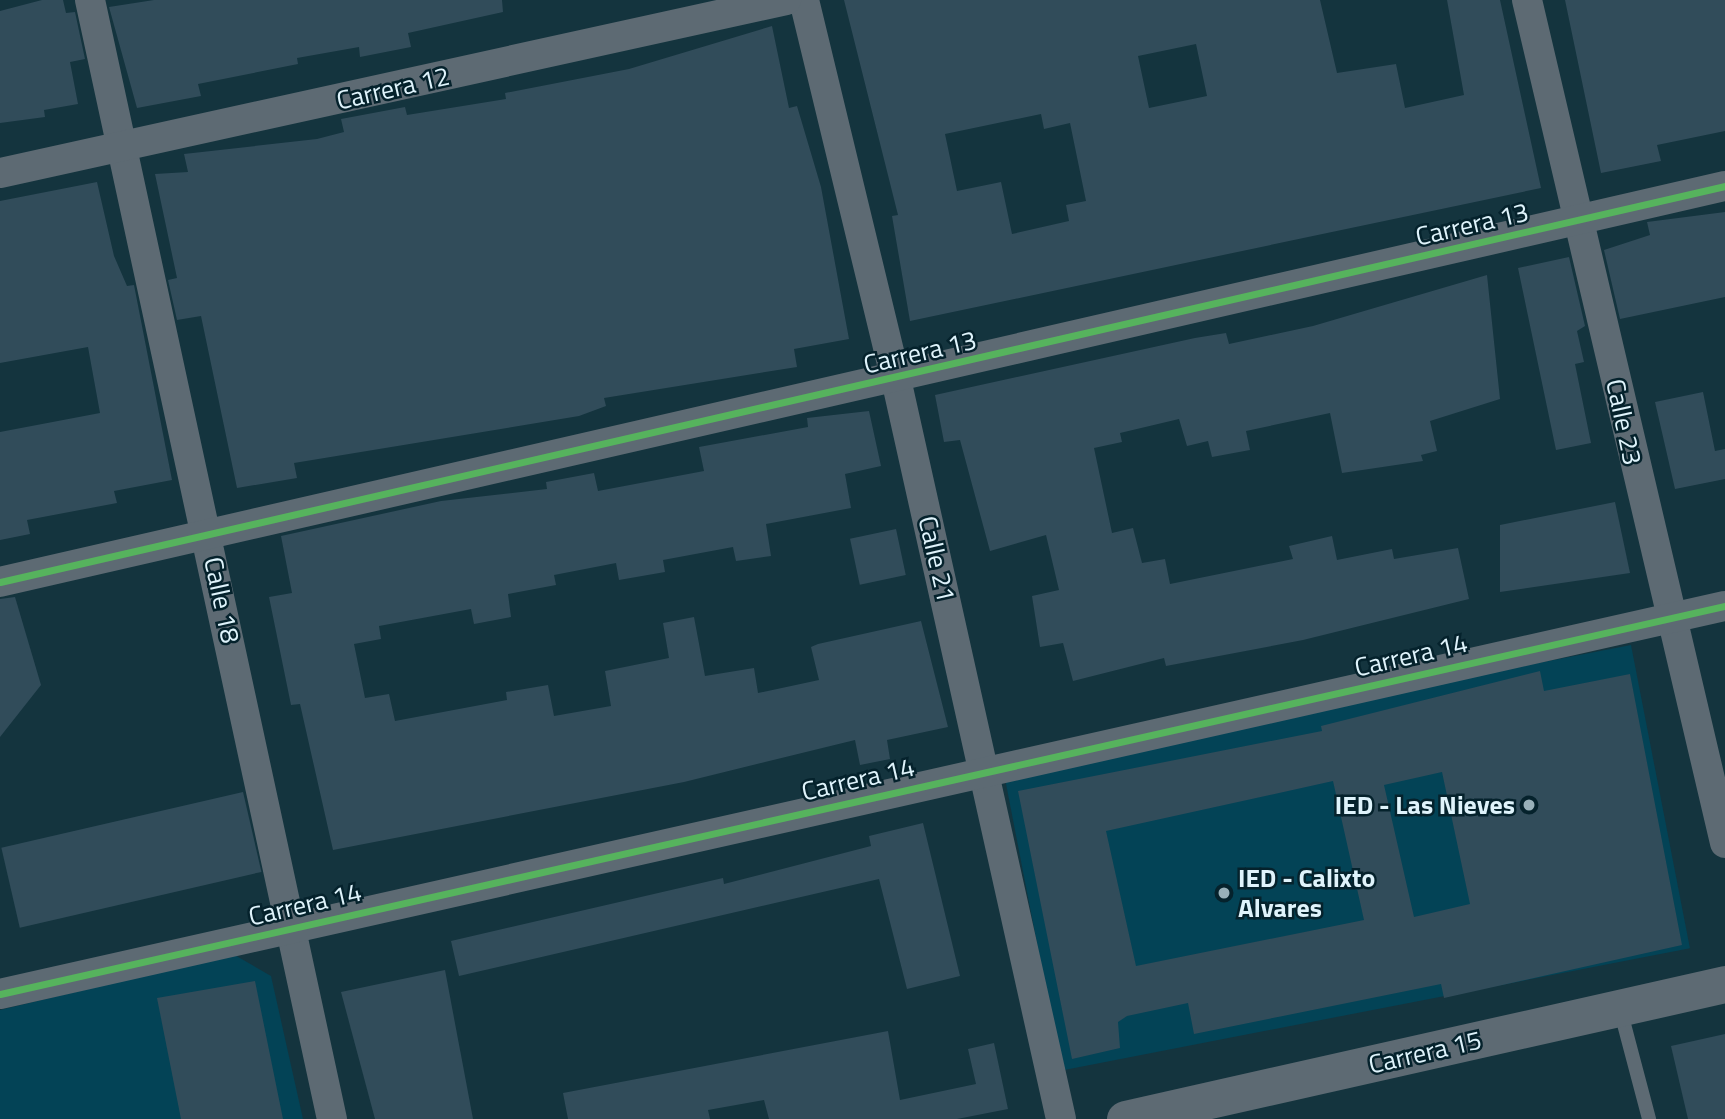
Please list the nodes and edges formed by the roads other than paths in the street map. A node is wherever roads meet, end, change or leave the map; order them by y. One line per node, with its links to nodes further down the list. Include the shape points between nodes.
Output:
1 (90, 0): 5 (street, Calle 18)
2 (786, 0): 5 (street, Carrera 12)
3 (804, 0): 9 (street, Calle 21)
4 (1527, 0): 8 (street, Calle 23)
5 (127, 147): 6 (street, Carrera 12); 10 (street, Calle 18)
6 (0, 173)
7 (1725, 186): 8 (street, Carrera 13)
8 (1580, 221): 9 (street, Carrera 13); 13 (street, Calle 23)
9 (897, 379): 10 (street, Carrera 13); 14 (street, Calle 21)
10 (209, 539): 11 (street, Carrera 13); 16 (street, Calle 18)
11 (0, 582)
12 (1725, 606): 13 (street, Carrera 14)
13 (1668, 619): 14 (street, Carrera 14); 15 (street, Calle 23)
14 (985, 772): 16 (street, Carrera 14); 21 (street, Calle 21)
15 (1725, 843)
16 (292, 928): 18 (street, Carrera 14); 20 (street, Calle 18)
17 (1725, 984): 19 (street, Carrera 15)
18 (0, 994)
19 (1620, 1008): 22 (street, Carrera 15); 23 (lane)
20 (332, 1119)
21 (1061, 1119)
22 (1125, 1119)
23 (1649, 1119)

